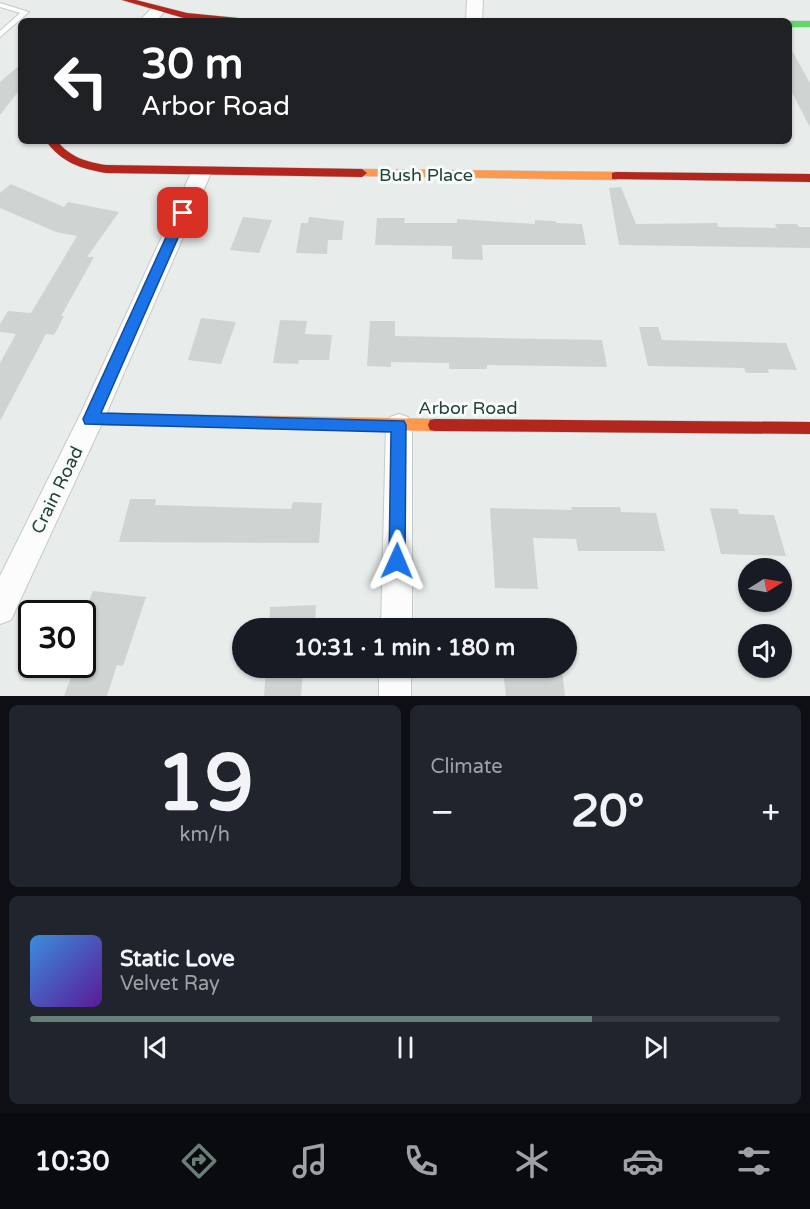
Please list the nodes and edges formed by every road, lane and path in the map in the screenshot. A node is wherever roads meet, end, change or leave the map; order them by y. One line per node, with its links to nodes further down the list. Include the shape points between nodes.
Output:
1 (126, 0): 4 (street)
2 (475, 0): 6 (street)
3 (0, 4): 9 (lane, via 24,12)
4 (153, 16): 5 (street)
5 (187, 18)
6 (474, 18)
7 (792, 24): 8 (street)
8 (810, 24)
9 (0, 35)
10 (54, 144): 11 (street, Bush Place, via 65,156 103,170)
11 (201, 173): 12 (street, Bush Place); 13 (street, Crain Road)
12 (810, 178)
13 (91, 419): 14 (street, Arbor Road); 16 (street, Crain Road)
14 (399, 425): 15 (street, Arbor Road); 17 (street)
15 (810, 428)
16 (0, 609)
17 (396, 618)
18 (396, 678): 19 (street)
19 (395, 696)

